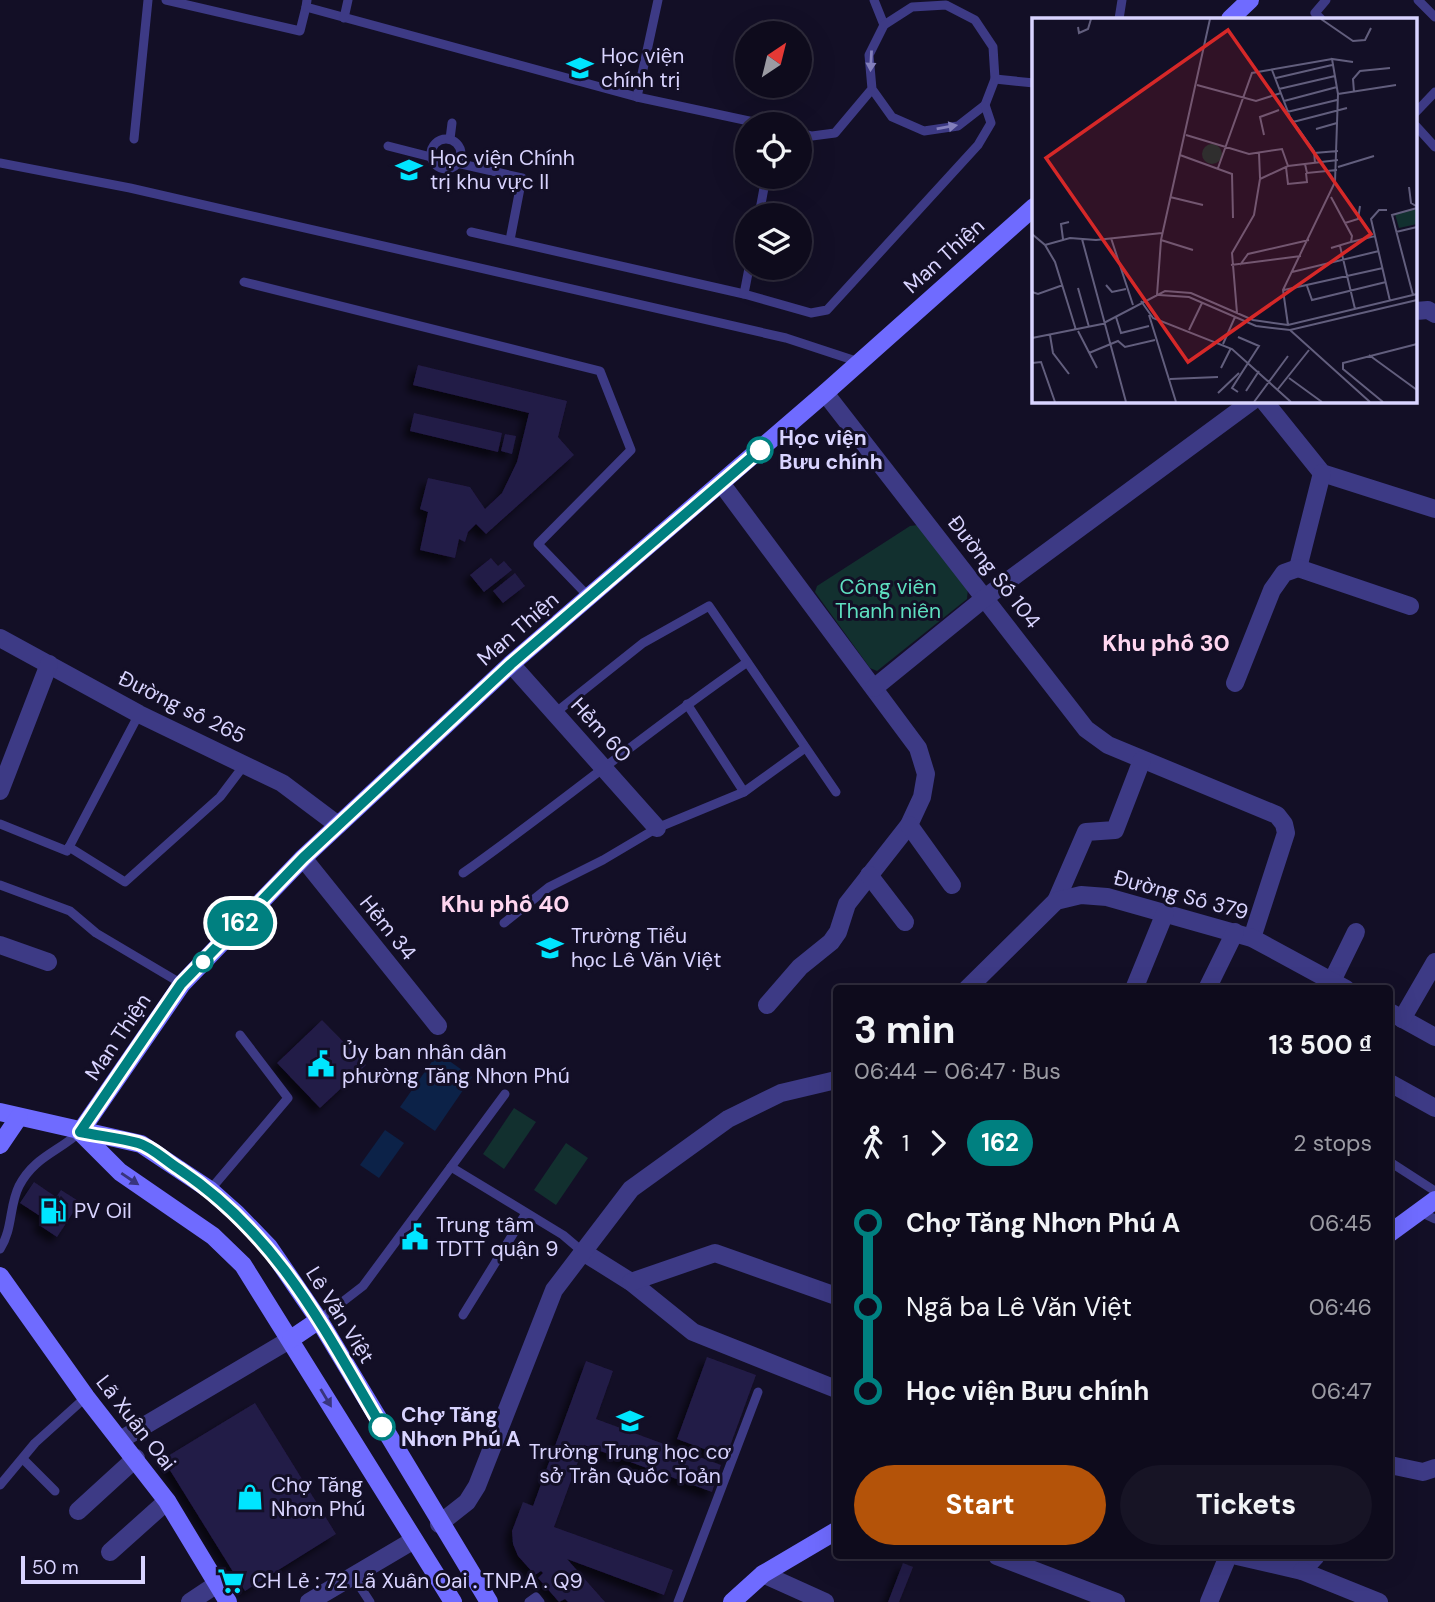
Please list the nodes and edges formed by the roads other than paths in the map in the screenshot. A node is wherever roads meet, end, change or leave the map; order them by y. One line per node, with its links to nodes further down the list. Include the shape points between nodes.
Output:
1 (148, 0): 29 (lane)
2 (166, 0): 11 (lane, via 300,31)
3 (348, 0): 13 (lane)
4 (658, 0): 22 (lane)
5 (874, 0): 17 (lane)
6 (1122, 0): 14 (lane)
7 (1250, 0): 15 (main road)
8 (1326, 0): 16 (lane, via 1315,13)
9 (1418, 0): 12 (lane)
10 (946, 3): 17 (lane, via 912,7); 18 (lane, via 975,20 993,47)
11 (306, 4): 13 (lane)
12 (1435, 17)
13 (345, 18): 22 (lane)
14 (1119, 18)
15 (1231, 18)
16 (1320, 18)
17 (884, 25): 20 (lane, one-way to 20, via 869,55)
18 (995, 79): 19 (lane); 23 (lane)
19 (1032, 83)
20 (872, 89): 23 (lane, one-way to 23, via 892,117 924,131 958,126); 28 (lane, via 835,133)
21 (1435, 92): 24 (lane)
22 (637, 97): 25 (lane)
23 (985, 105): 41 (lane, via 991,123 978,145 827,310 811,313)
24 (1418, 110)
25 (735, 118)
26 (452, 123): 30 (lane)
27 (1418, 128): 32 (lane)
28 (812, 136)
29 (134, 139)
30 (450, 139): 33 (lane, via 434,145); 35 (lane, via 460,151)
31 (388, 146): 33 (lane)
32 (1435, 148)
33 (431, 157): 35 (lane, via 442,168)
34 (0, 163): 44 (lane, via 143,191 786,338)
35 (457, 163): 38 (lane, via 522,178)
36 (1032, 208): 44 (main road, Man Thiện)
37 (471, 232): 38 (lane)
38 (510, 240): 41 (lane)
39 (747, 280): 41 (lane)
40 (244, 282): 52 (lane, via 600,371 631,450 538,544)
41 (744, 295)
42 (1418, 312): 43 (street)
43 (1435, 314)
44 (859, 362): 45 (main road, Man Thiện)
45 (825, 393): 49 (main road, Man Thiện); 53 (street, Đường Số 104)
46 (1251, 402): 53 (street)
47 (1265, 402): 48 (street)
48 (1322, 473): 50 (street); 51 (street)
49 (721, 484): 52 (main road, Man Thiện); 60 (street)
50 (1435, 509)
51 (1298, 568): 54 (street); 59 (street, via 1284,573 1272,590)
52 (589, 597): 58 (main road, Man Thiện)
53 (986, 597): 60 (street); 65 (street, Đường Số 104, via 1086,729)
54 (1410, 606)
55 (0, 638): 57 (street, Đường số 265)
56 (746, 663): 61 (lane); 62 (lane, via 709,606 643,643); 64 (lane)
57 (48, 664): 63 (street, Đường số 265); 68 (street)
58 (511, 664): 62 (street, Hẻm 60); 72 (main road, Man Thiện)
59 (1235, 682)
60 (874, 688): 73 (street, via 918,748 926,774)
61 (687, 704): 67 (lane); 69 (lane)
62 (555, 713): 67 (street, Hẻm 60)
63 (139, 714): 66 (street, Đường số 265); 75 (lane)
64 (805, 748): 69 (lane); 70 (lane)
65 (1142, 760): 81 (street, via 1115,830 1086,832); 86 (street, Đường Số 379, via 1277,816 1284,824 1286,833)
66 (245, 764): 72 (street, Đường số 265, via 282,783); 75 (lane, via 219,797 125,882)
67 (603, 766): 74 (street, Hẻm 60); 77 (lane, via 550,811)
68 (0, 791)
69 (744, 792): 74 (lane)
70 (836, 792)
71 (0, 824): 75 (lane)
72 (338, 825): 76 (main road, Man Thiện)
73 (909, 825): 78 (street); 80 (street)
74 (657, 828): 84 (lane, via 549,887)
75 (68, 849)
76 (303, 858): 90 (main road, Man Thiện); 97 (street, Hẻm 34)
77 (463, 873)
78 (869, 875): 83 (street); 95 (street, via 846,904 831,942 800,967)
79 (0, 885): 90 (lane, via 69,911 96,933)
80 (952, 885)
81 (1056, 901): 82 (street, Đường Số 379, via 1081,895 1107,897); 91 (street)
82 (1165, 913): 86 (street, Đường Số 379); 92 (street)
83 (905, 922)
84 (504, 923)
85 (1356, 932): 94 (street)
86 (1243, 935): 93 (street); 94 (street, Đường Số 379)
87 (0, 945): 88 (street)
88 (48, 962)
89 (1434, 964): 96 (street)
90 (181, 984): 106 (main road, Man Thiện)
91 (971, 985)
92 (1136, 985)
93 (1210, 985)
94 (1339, 985)
95 (767, 1005)
96 (1396, 1015): 99 (street)
97 (438, 1027)
98 (240, 1035): 110 (lane, via 288,1098)
99 (1435, 1037)
100 (833, 1081): 117 (street, via 781,1093 728,1119 631,1189)
101 (1393, 1085): 103 (street)
102 (505, 1094): 109 (lane)
103 (1435, 1108)
104 (0, 1112): 105 (main road, Lê Văn Việt)
105 (19, 1117): 106 (main road, Lê Văn Việt); 107 (main road)
106 (80, 1132): 110 (main road, Lê Văn Việt, via 141,1144); 116 (lane, via 64,1147 44,1154 25,1177 18,1188 9,1236); 123 (main road, one-way to 123, via 120,1172 221,1243 243,1265)
107 (0, 1145)
108 (1393, 1164): 111 (lane)
109 (451, 1167): 113 (lane); 122 (lane, via 363,1286)
110 (210, 1190): 122 (main road, Lê Văn Việt, via 269,1247)
111 (1435, 1191)
112 (1435, 1200): 114 (main road)
113 (526, 1213): 117 (lane); 121 (lane)
114 (1427, 1215): 115 (main road)
115 (1393, 1232)
116 (0, 1249)
117 (583, 1252): 119 (street); 136 (street, via 554,1290 477,1486 461,1508)
118 (0, 1276): 126 (main road, Lã Xuân Oai)
119 (631, 1282): 120 (street, via 715,1253); 124 (street, via 693,1332)
120 (833, 1295)
121 (463, 1315)
122 (319, 1320): 123 (main road); 136 (main road, Lê Văn Việt)
123 (291, 1339): 127 (street); 138 (main road, one-way to 138)
124 (833, 1388)
125 (758, 1392): 156 (lane)
126 (86, 1397): 127 (main road, Lã Xuân Oai); 129 (lane)
127 (122, 1439): 128 (main road, Lã Xuân Oai)
128 (136, 1458): 134 (main road, Lã Xuân Oai); 135 (street)
129 (23, 1459): 132 (lane); 133 (lane)
130 (1393, 1466): 131 (street, via 1423,1472)
131 (1435, 1468)
132 (0, 1485)
133 (55, 1491)
134 (167, 1501): 139 (street); 147 (main road, Lã Xuân Oai)
135 (78, 1511)
136 (439, 1524): 138 (main road); 153 (main road, Lê Văn Việt)
137 (833, 1533): 145 (main road)
138 (414, 1540): 146 (street); 152 (main road)
139 (110, 1552)
140 (1005, 1559): 159 (street)
141 (1227, 1559): 160 (street)
142 (1250, 1559): 144 (street)
143 (1312, 1559): 144 (street)
144 (1302, 1571): 161 (street)
145 (763, 1574): 157 (main road); 158 (street)
146 (354, 1576): 150 (street); 151 (lane)
147 (216, 1584): 148 (street); 149 (main road, Lã Xuân Oai)
148 (190, 1602)
149 (228, 1602)
150 (309, 1602)
151 (370, 1602)
152 (453, 1602)
153 (489, 1602)
154 (528, 1602): 155 (lane, via 536,1597)
155 (540, 1602)
156 (678, 1602)
157 (732, 1602)
158 (825, 1602)
159 (1115, 1602)
160 (1209, 1602)
161 (1379, 1602)

